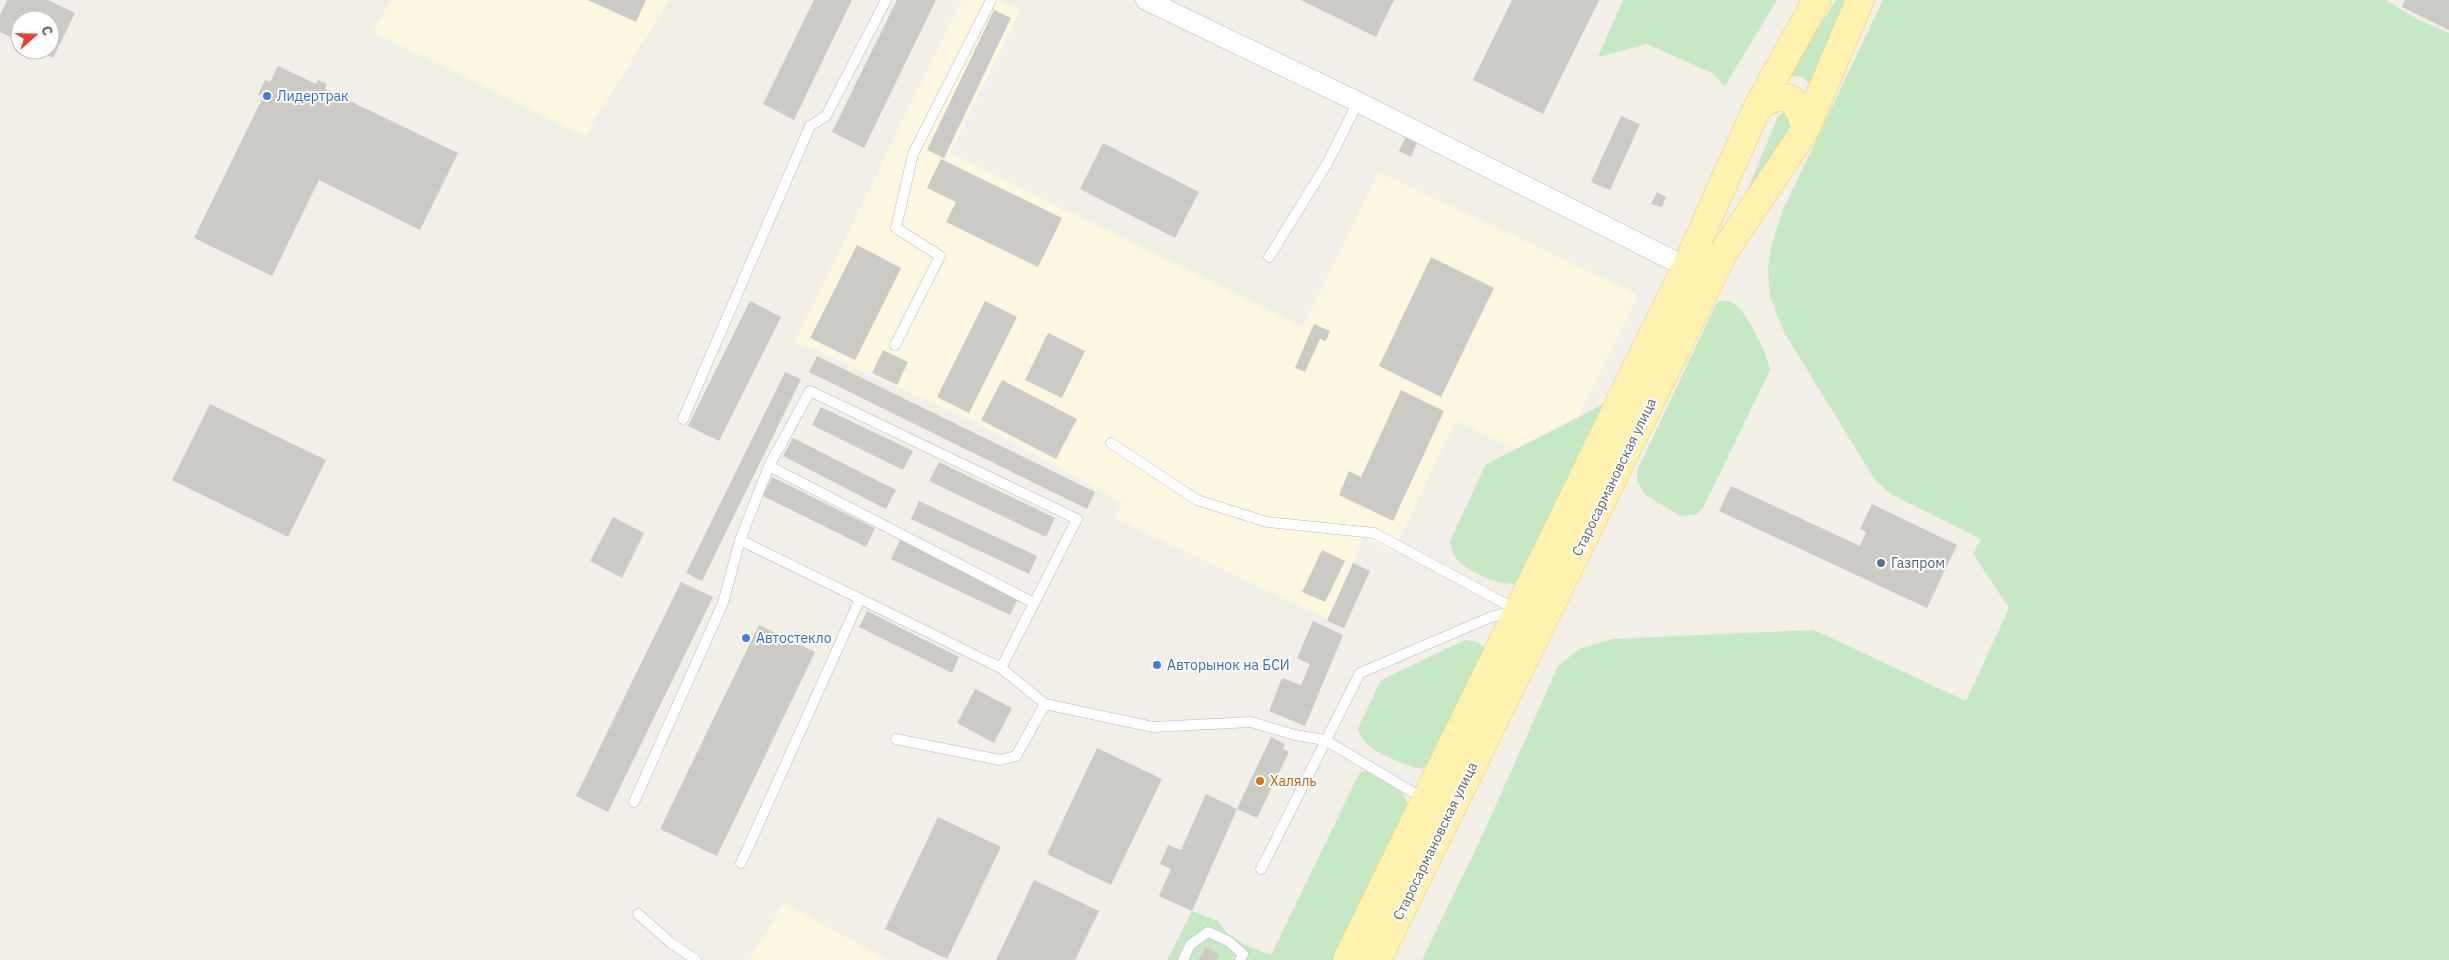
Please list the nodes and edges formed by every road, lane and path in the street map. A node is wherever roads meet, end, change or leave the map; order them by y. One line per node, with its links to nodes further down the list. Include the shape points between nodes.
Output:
1 (886, 0): 12 (lane, via 826,116 810,126)
2 (991, 0): 11 (lane, via 913,154 896,228 940,256)
3 (1146, 0): 6 (street)
4 (1817, 0): 7 (main road, Старосармановская улица)
5 (1860, 0): 8 (main road, Старосармановская улица)
6 (1358, 102): 9 (lane, via 1328,162); 10 (street)
7 (1758, 106): 8 (main road, via 1773,97 1790,98 1797,104); 10 (main road, Старосармановская улица)
8 (1804, 130): 32 (main road, Старосармановская улица, via 1723,253)
9 (1269, 257)
10 (1686, 267): 18 (main road, Старосармановская улица)
11 (895, 345)
12 (683, 419)
13 (1111, 443): 18 (lane, via 1197,500 1267,522 1374,533)
14 (769, 466): 15 (lane); 17 (lane); 17 (lane, via 810,391 1077,519)
15 (740, 540): 16 (lane); 24 (lane, via 723,603)
16 (860, 599): 19 (lane); 25 (lane)
17 (1034, 603): 19 (lane)
18 (1517, 610): 22 (lane, via 1491,617 1360,673); 23 (main road, Старосармановская улица)
19 (1001, 668): 20 (lane)
20 (1045, 704): 21 (lane, via 1016,756 1000,760); 22 (lane, via 1153,727 1251,722)
21 (896, 739)
22 (1325, 740): 23 (lane); 26 (lane)
23 (1424, 798): 31 (main road, Старосармановская улица)
24 (634, 802)
25 (741, 863)
26 (1261, 869)
27 (638, 914): 28 (lane)
28 (696, 960)
29 (1183, 960): 30 (lane, via 1190,945 1208,932 1243,954)
30 (1240, 960)
31 (1347, 960)
32 (1377, 960)

